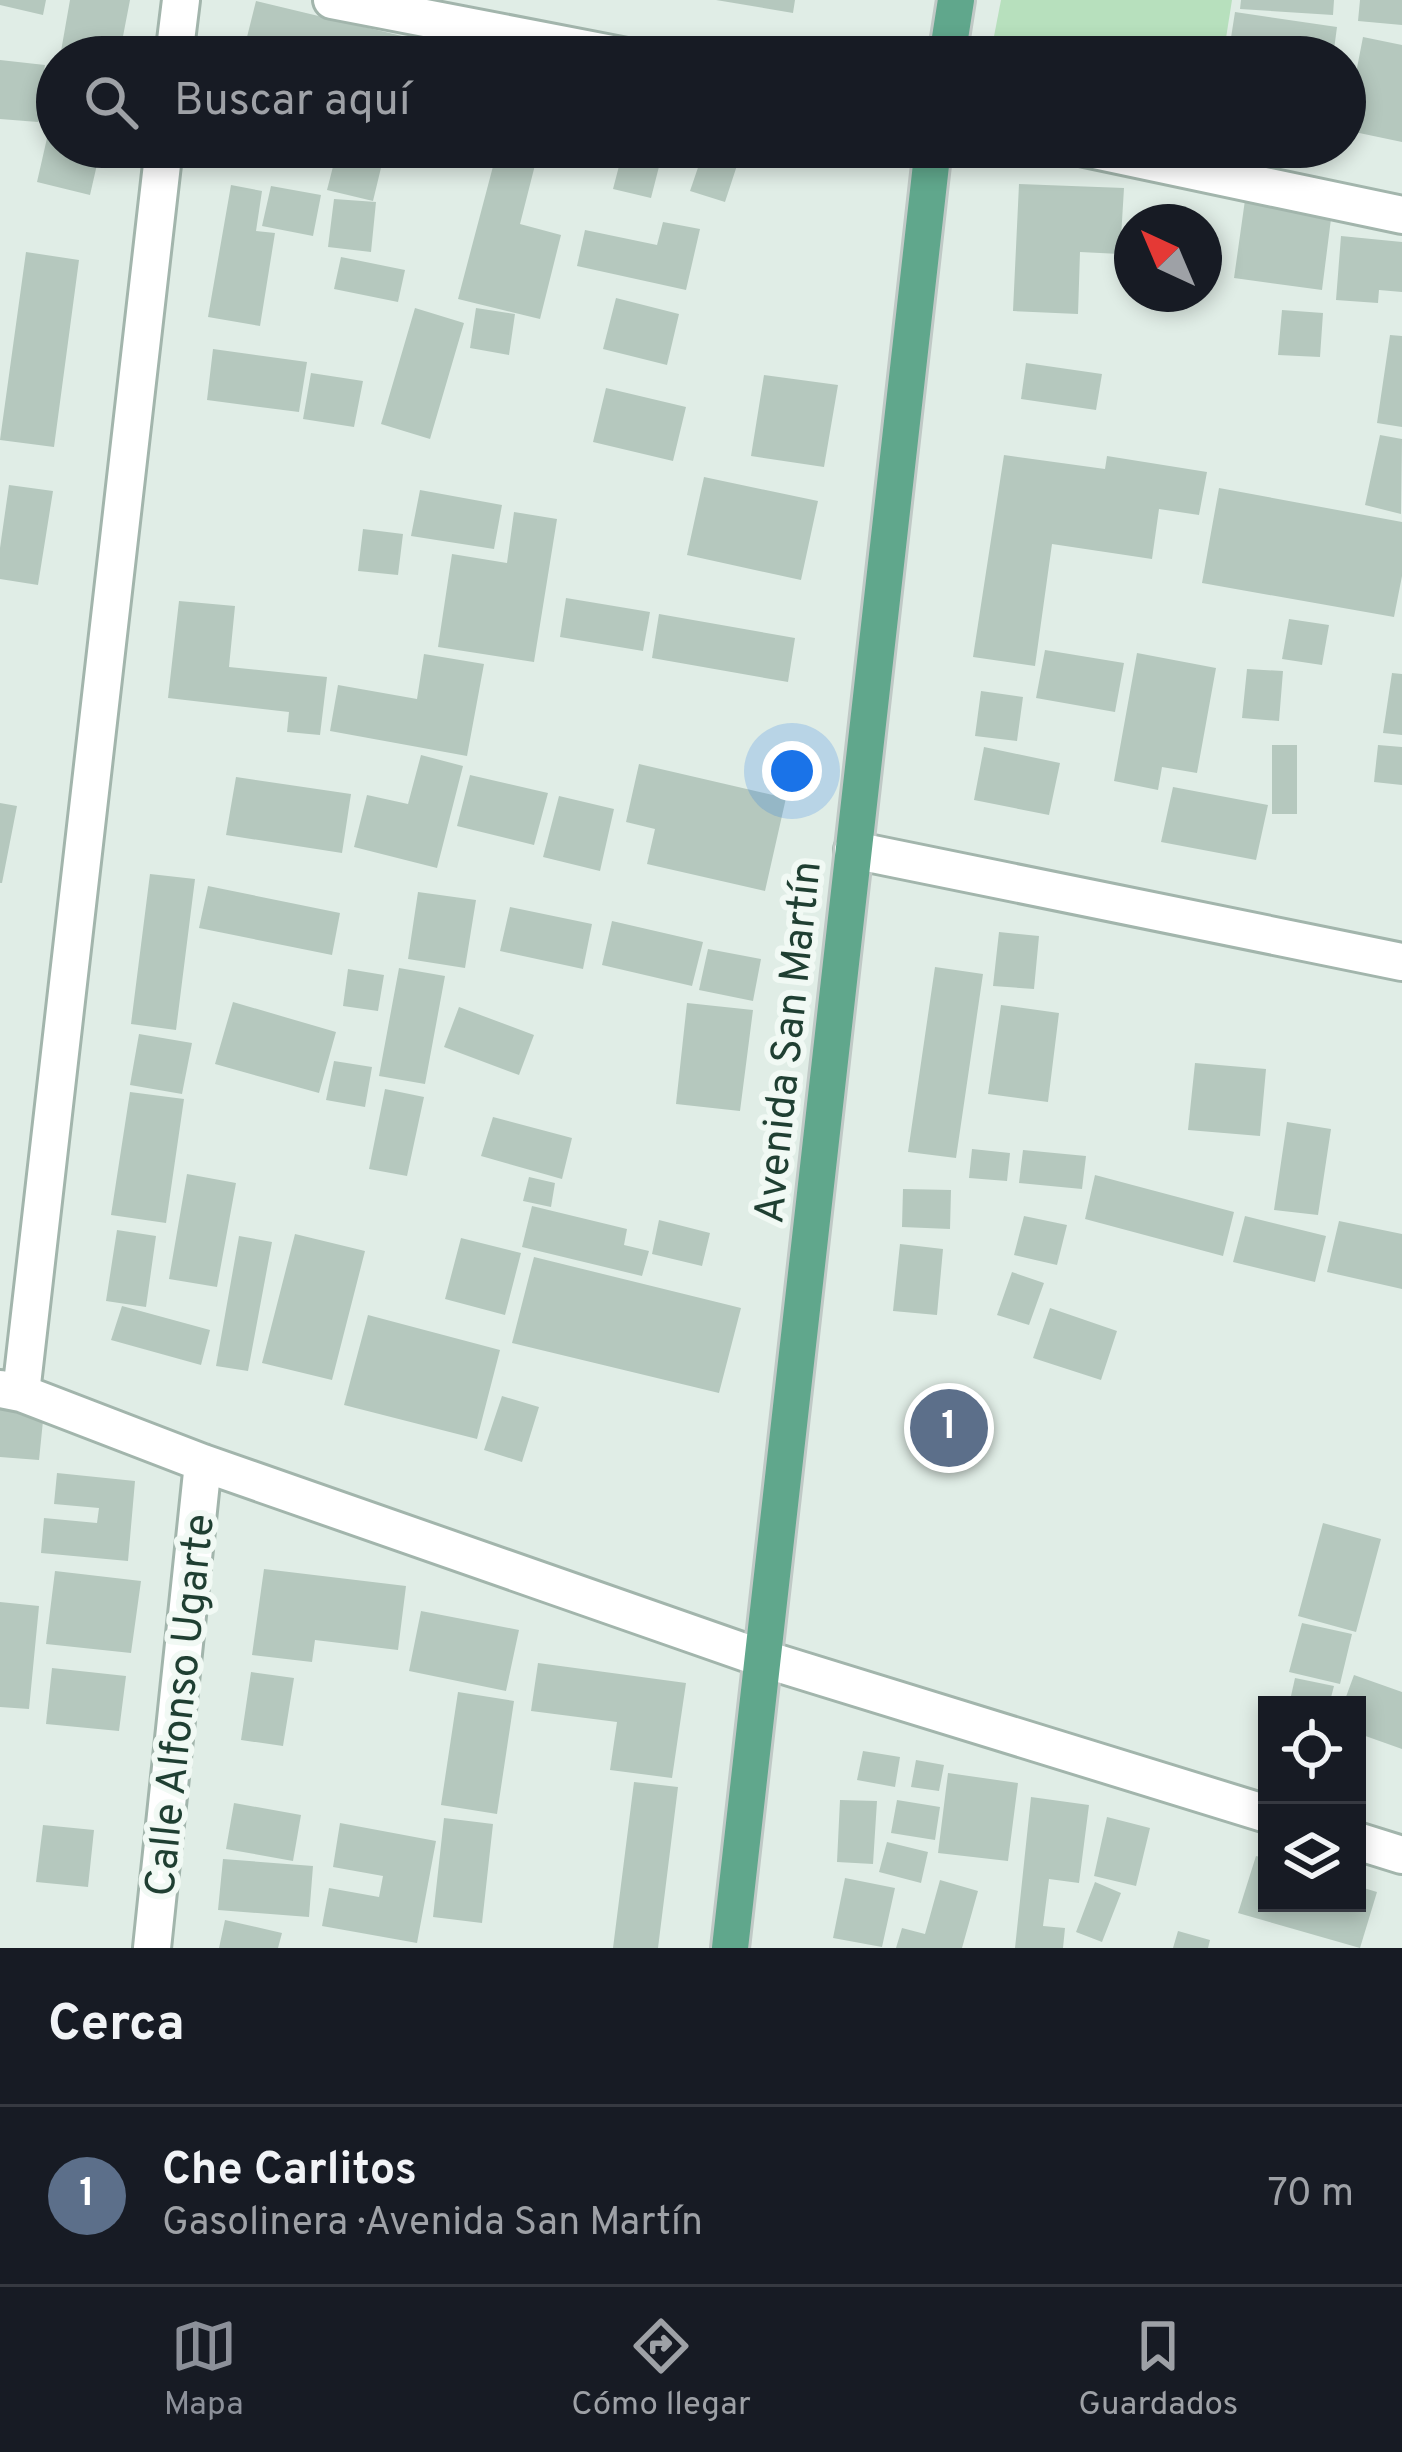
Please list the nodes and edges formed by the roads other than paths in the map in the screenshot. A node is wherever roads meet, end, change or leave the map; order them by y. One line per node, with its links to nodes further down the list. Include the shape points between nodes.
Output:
1 (181, 0): 4 (street)
2 (332, 0): 5 (street)
3 (956, 0): 6 (main road)
4 (177, 36)
5 (518, 36)
6 (950, 36)
7 (161, 168): 13 (street)
8 (932, 168): 11 (main road, Avenida San Martín)
9 (1179, 168): 10 (street)
10 (1402, 215)
11 (853, 850): 12 (street); 15 (main road, Avenida San Martín)
12 (1402, 962)
13 (11, 1391): 14 (street)
14 (203, 1463): 15 (street); 19 (street, Calle Alfonso Ugarte)
15 (761, 1658): 16 (street); 20 (main road, Avenida San Martín)
16 (1258, 1811)
17 (1366, 1844): 18 (street)
18 (1402, 1855)
19 (152, 1948)
20 (730, 1948)

